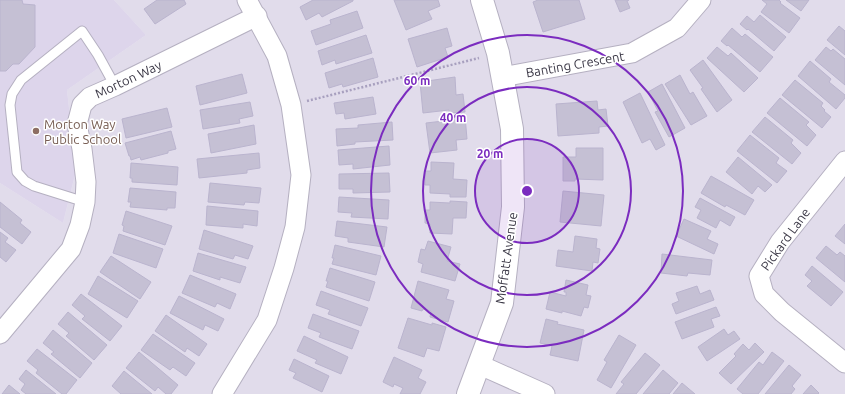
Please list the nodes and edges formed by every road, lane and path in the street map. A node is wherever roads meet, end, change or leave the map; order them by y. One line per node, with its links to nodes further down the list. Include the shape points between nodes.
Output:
1 (247, 0): 4 (street)
2 (482, 0): 5 (street, Moffatt Avenue)
3 (701, 0): 6 (street, Banting Crescent, via 677,28 632,53)
4 (257, 16): 7 (street, Morton Way); 8 (street, via 276,56)
5 (498, 53): 6 (street, Moffatt Avenue); 8 (path)
6 (502, 77): 13 (street, Moffatt Avenue, via 512,129 513,207 502,303)
7 (115, 86): 10 (street, Morton Way, via 90,96 82,106 78,118 86,182); 10 (lane, via 82,31 20,80 12,94 10,106 16,172 24,181 34,186)
8 (291, 105): 14 (street, via 301,175 295,227 267,320)
9 (845, 161): 12 (street, Pickard Lane, via 780,242 759,276 764,294 782,312)
10 (85, 202): 11 (street, Morton Way, via 71,249)
11 (0, 334)
12 (845, 363)
13 (480, 365): 15 (street, Moffatt Avenue); 16 (street)
14 (231, 392)
15 (468, 394)
16 (545, 394)

